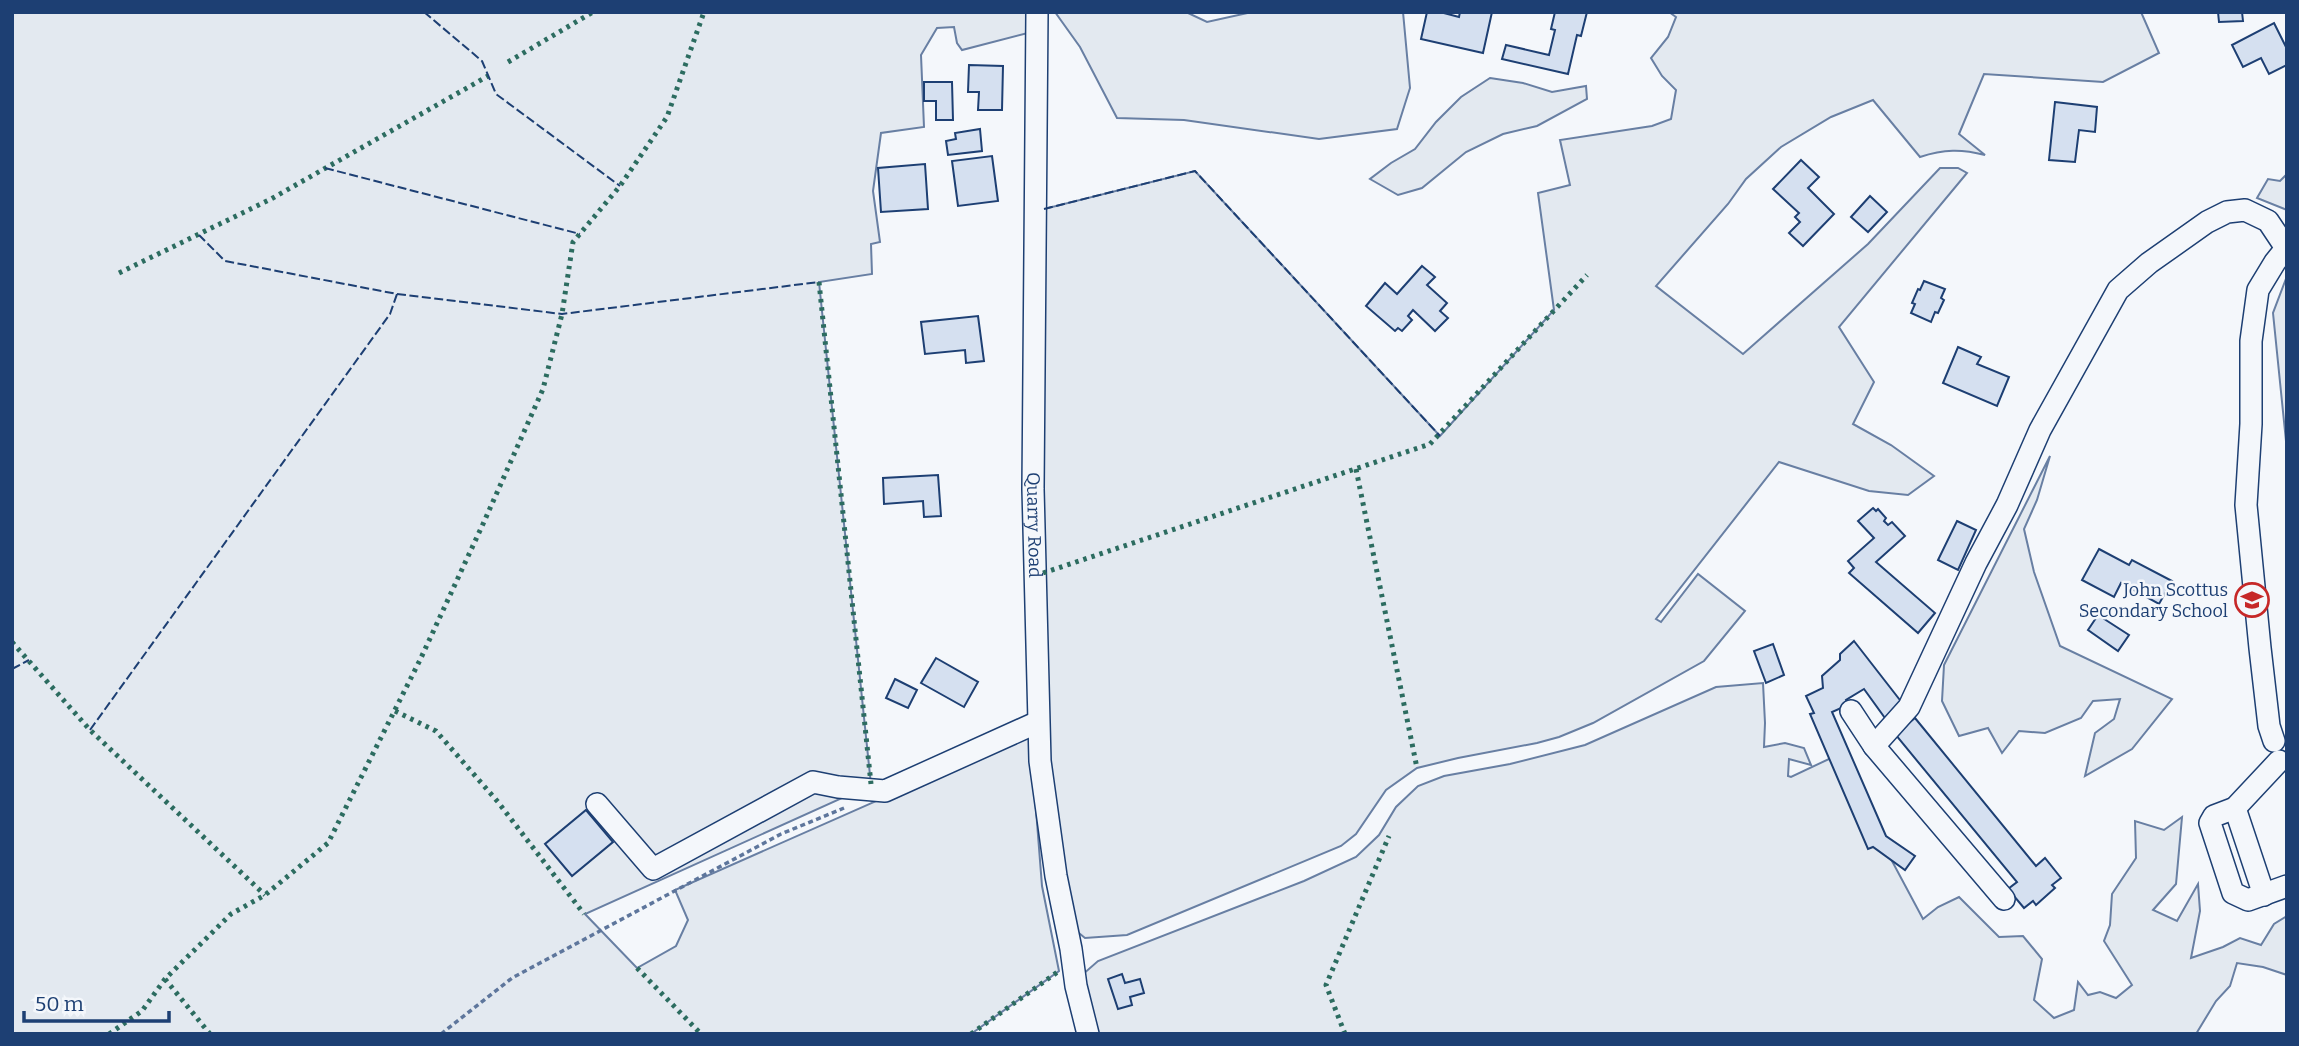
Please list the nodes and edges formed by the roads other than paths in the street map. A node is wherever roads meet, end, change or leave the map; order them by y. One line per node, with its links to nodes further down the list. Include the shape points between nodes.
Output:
1 (1037, 12): 4 (street, Quarry Road, via 1033,478)
2 (2286, 248): 5 (street, via 2267,221 2245,210 2227,212 2149,263 2118,290 2040,429 1909,707); 7 (street, via 2258,290 2251,341 2246,505 2269,726 2277,751)
3 (1851, 711): 5 (street)
4 (1038, 722): 6 (street, via 885,790 813,782 653,869); 11 (street, Quarry Road, via 1056,876)
5 (1874, 746): 10 (street)
6 (597, 804)
7 (2235, 807): 9 (street); 9 (street, via 2214,816 2211,830 2233,893 2248,900)
8 (2287, 886): 9 (street)
9 (2264, 895)
10 (2004, 899)
11 (1088, 1034)

